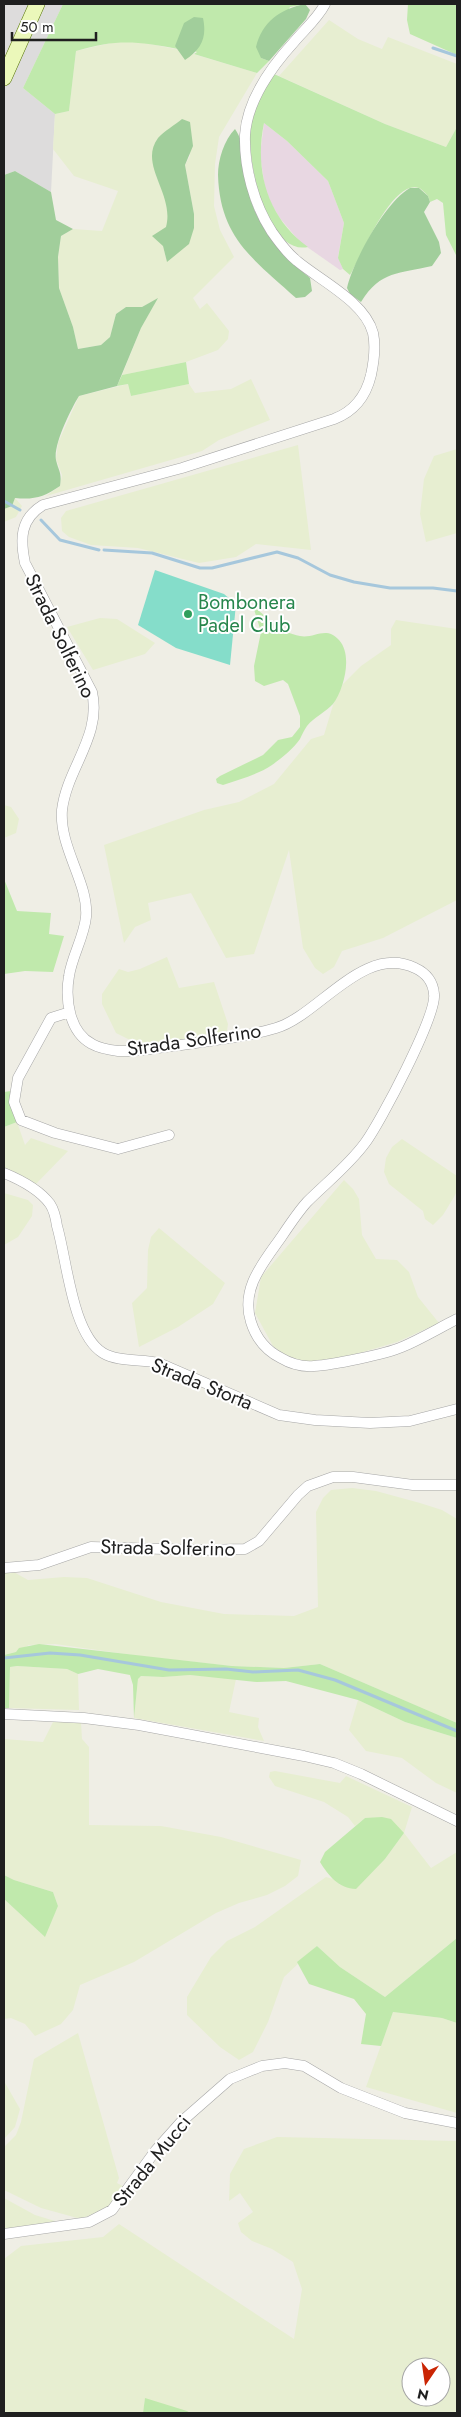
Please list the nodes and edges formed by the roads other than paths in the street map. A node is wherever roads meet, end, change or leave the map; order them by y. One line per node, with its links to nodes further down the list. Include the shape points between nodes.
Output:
1 (37, 4): 3 (main road)
2 (325, 4): 4 (street, Strada Solferino, via 266,78 247,120 245,136 258,205 272,233 296,260 334,287 368,322 375,345 365,394 350,411 334,419 182,468 43,505 26,520 22,534 25,563 92,692 94,704 90,736 66,790 62,812 64,840 87,905 86,921 69,977)
3 (4, 78)
4 (70, 1012): 5 (street, via 50,1018 18,1078 14,1102 22,1120 55,1133 118,1148); 7 (street, Strada Solferino, via 75,1028 92,1044 120,1051 136,1050 204,1042 278,1028 353,976 383,964 408,964 422,971 434,990 435,1004 425,1029 365,1144 303,1207 255,1275 249,1295 249,1317 258,1337 277,1356 291,1363 316,1366 399,1348)
5 (169, 1135)
6 (4, 1172): 8 (street, Strada Storta, via 34,1188 51,1205 82,1324 92,1343 102,1352 116,1359 159,1362 279,1415 370,1424 410,1420)
7 (457, 1319)
8 (457, 1409)
9 (457, 1485): 10 (street, Strada Solferino, via 414,1485 333,1477 308,1486 264,1536 245,1549 91,1547 39,1565)
10 (4, 1568)
11 (4, 1714): 12 (street, via 84,1718 139,1725 304,1756 361,1774)
12 (457, 1821)
13 (457, 2123): 14 (street, Strada Mucci, via 404,2114 341,2088 304,2066 285,2062 262,2066 230,2079 181,2122 112,2210 89,2222)
14 (4, 2234)

